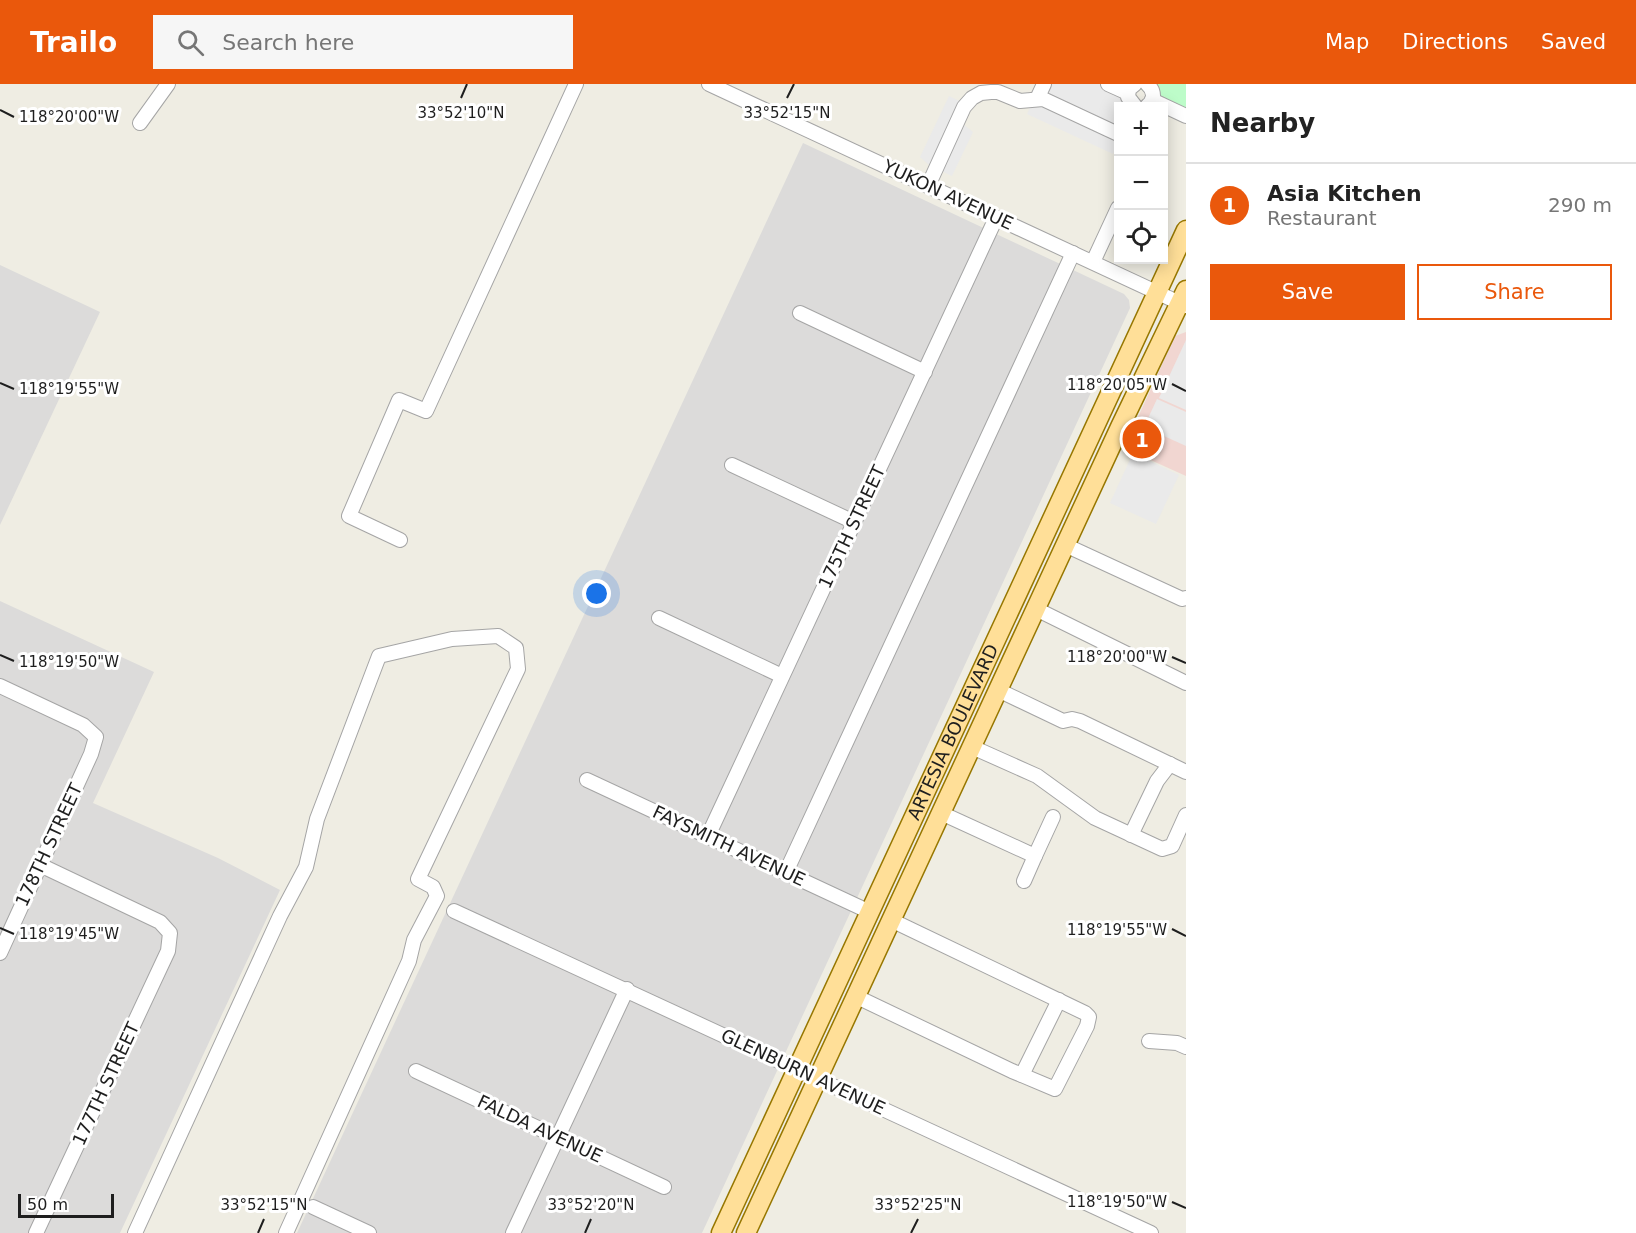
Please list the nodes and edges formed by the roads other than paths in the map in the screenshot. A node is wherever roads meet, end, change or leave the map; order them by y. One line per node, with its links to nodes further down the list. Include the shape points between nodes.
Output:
1 (168, 84): 12 (street)
2 (576, 84): 26 (street, via 426,411 399,400 349,516)
3 (709, 84): 14 (street, YUKON AVENUE)
4 (1044, 84): 8 (street)
5 (1108, 84): 7 (street)
6 (1147, 84): 9 (street, via 1153,92)
7 (1131, 89)
8 (1037, 99): 13 (street); 14 (street, via 1017,101 998,92 972,98 964,107)
9 (1150, 102)
10 (1168, 110): 11 (street)
11 (1186, 116)
12 (141, 123)
13 (1114, 132)
14 (928, 186): 16 (street, YUKON AVENUE)
15 (1118, 210): 19 (street)
16 (996, 218): 18 (street, YUKON AVENUE); 23 (street, 175TH STREET)
17 (1186, 230): 20 (main road, ARTESIA BOULEVARD)
18 (1073, 253): 19 (street, YUKON AVENUE); 46 (street)
19 (1093, 262): 20 (street, YUKON AVENUE)
20 (1157, 292): 21 (street, YUKON AVENUE); 49 (main road, ARTESIA BOULEVARD)
21 (1184, 300): 27 (main road, ARTESIA BOULEVARD)
22 (800, 314): 23 (street)
23 (925, 372): 25 (street, 175TH STREET)
24 (732, 465): 25 (street)
25 (854, 522): 31 (street, 175TH STREET)
26 (400, 540)
27 (1065, 545): 28 (street); 29 (main road, ARTESIA BOULEVARD)
28 (1186, 598)
29 (1036, 609): 32 (street); 34 (main road, ARTESIA BOULEVARD)
30 (659, 618): 31 (street)
31 (782, 676): 43 (street, 175TH STREET)
32 (1186, 682)
33 (0, 686): 45 (street, 178TH STREET, via 83,725 96,737)
34 (998, 690): 35 (main road, ARTESIA BOULEVARD); 36 (street, via 1063,722 1080,721)
35 (972, 747): 39 (main road, ARTESIA BOULEVARD); 42 (street, via 1037,776 1082,810)
36 (1170, 764): 37 (street); 42 (street, via 1157,781)
37 (1186, 772)
38 (587, 780): 43 (street, FAYSMITH AVENUE)
39 (941, 813): 44 (street); 50 (main road, ARTESIA BOULEVARD)
40 (1186, 815): 42 (street, via 1169,848 1162,849)
41 (1053, 817): 44 (street)
42 (1131, 835)
43 (708, 836): 46 (street, FAYSMITH AVENUE)
44 (1035, 856): 47 (street)
45 (40, 865): 51 (street, 178TH STREET); 65 (street, 177TH STREET, via 160,922 171,933 168,951)
46 (786, 872): 49 (street, FAYSMITH AVENUE)
47 (1024, 881)
48 (454, 911): 52 (street, GLENBURN AVENUE)
49 (870, 912): 57 (main road, ARTESIA BOULEVARD)
50 (891, 920): 53 (main road, ARTESIA BOULEVARD); 54 (street)
51 (0, 953)
52 (627, 989): 57 (street, GLENBURN AVENUE); 61 (street)
53 (855, 996): 59 (street); 60 (main road, ARTESIA BOULEVARD)
54 (1059, 1000): 59 (street); 59 (street, via 1089,1017 1058,1086 1055,1089)
55 (1149, 1041): 56 (street)
56 (1186, 1047)
57 (796, 1070): 60 (street, GLENBURN AVENUE); 70 (main road, ARTESIA BOULEVARD)
58 (416, 1071): 61 (street, FALDA AVENUE)
59 (1022, 1076)
60 (816, 1080): 64 (main road, ARTESIA BOULEVARD); 71 (street, GLENBURN AVENUE)
61 (558, 1137): 62 (street, FALDA AVENUE); 69 (street)
62 (664, 1187)
63 (313, 1208): 68 (street)
64 (750, 1232)
65 (36, 1233)
66 (135, 1233): 67 (street, via 275,926 306,867 317,819 379,656 452,639 498,636 516,648 518,669 418,879 433,887 437,896)
67 (286, 1233)
68 (369, 1233)
69 (513, 1233)
70 (721, 1233)
71 (1151, 1233)

